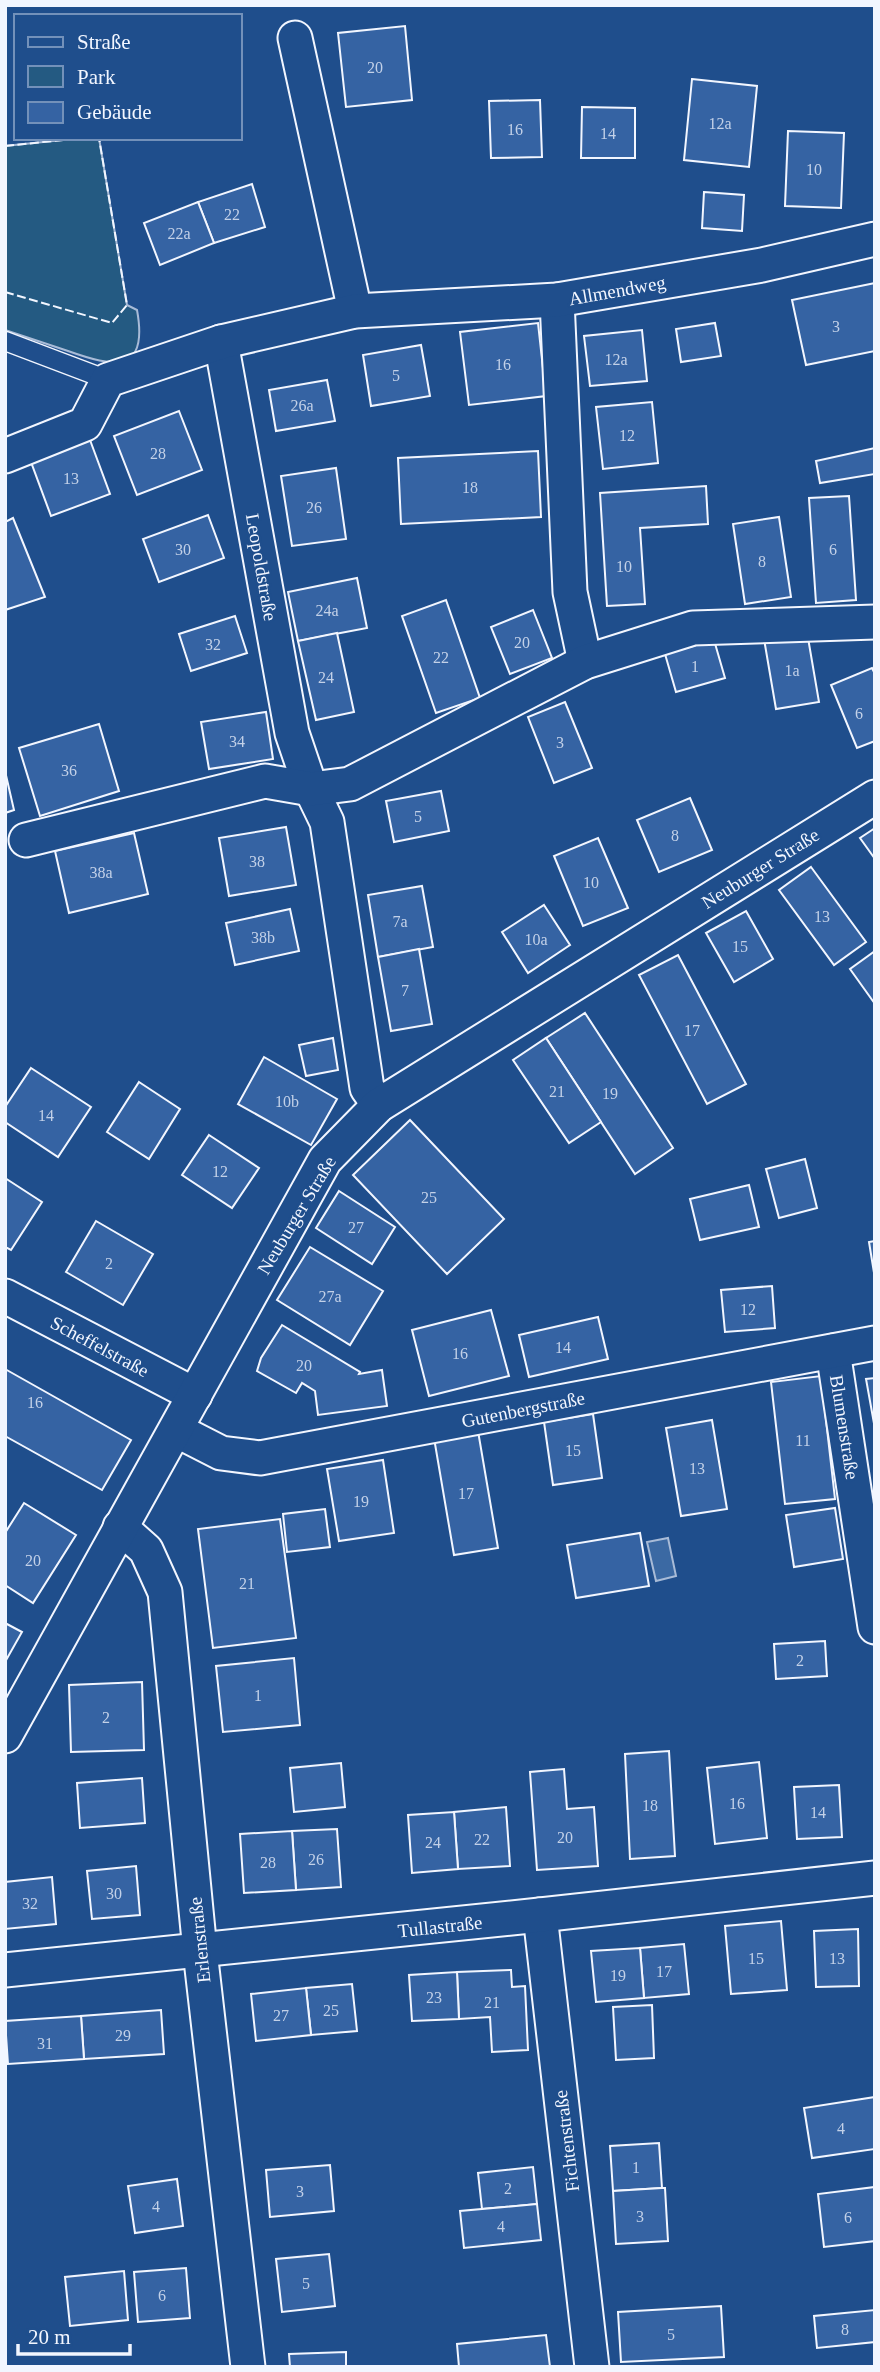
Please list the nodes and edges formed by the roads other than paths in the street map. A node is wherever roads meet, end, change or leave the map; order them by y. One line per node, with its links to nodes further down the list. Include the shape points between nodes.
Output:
1 (295, 38): 4 (street)
2 (875, 239): 3 (street, Allmendweg, via 762,265)
3 (557, 300): 4 (street, Allmendweg); 10 (street, via 570,592)
4 (355, 311): 6 (street, Allmendweg)
5 (5, 341): 7 (lane)
6 (221, 342): 7 (street, Allmendweg); 11 (street, Leopoldstraße, via 292,733)
7 (108, 380): 8 (street, via 85,424)
8 (5, 456)
9 (875, 622): 10 (street, via 694,628)
10 (585, 662): 11 (street, via 350,784)
11 (312, 789): 13 (street, via 265,782); 14 (street, Leopoldstraße, via 327,822 367,1088)
12 (875, 797): 14 (street, Neuburger Straße)
13 (26, 840)
14 (379, 1105): 18 (street, Neuburger Straße, via 325,1160)
15 (5, 1296): 18 (street, Scheffelstraße)
16 (875, 1343): 17 (street, Gutenbergstraße)
17 (833, 1351): 19 (street, Gutenbergstraße, via 260,1458 221,1453); 21 (street, Blumenstraße)
18 (195, 1395): 19 (street, Neuburger Straße)
19 (176, 1430): 20 (street, Neuburger Straße)
20 (120, 1527): 22 (street, Neuburger Straße); 25 (street, Erlenstraße, via 146,1550 165,1592)
21 (875, 1628)
22 (5, 1736)
23 (875, 1878): 24 (street, Tullastraße)
24 (540, 1915): 25 (street, Tullastraße); 28 (street, Fichtenstraße)
25 (200, 1951): 26 (street, Tullastraße); 27 (street, Erlenstraße)
26 (5, 1970)
27 (248, 2367)
28 (593, 2367)

